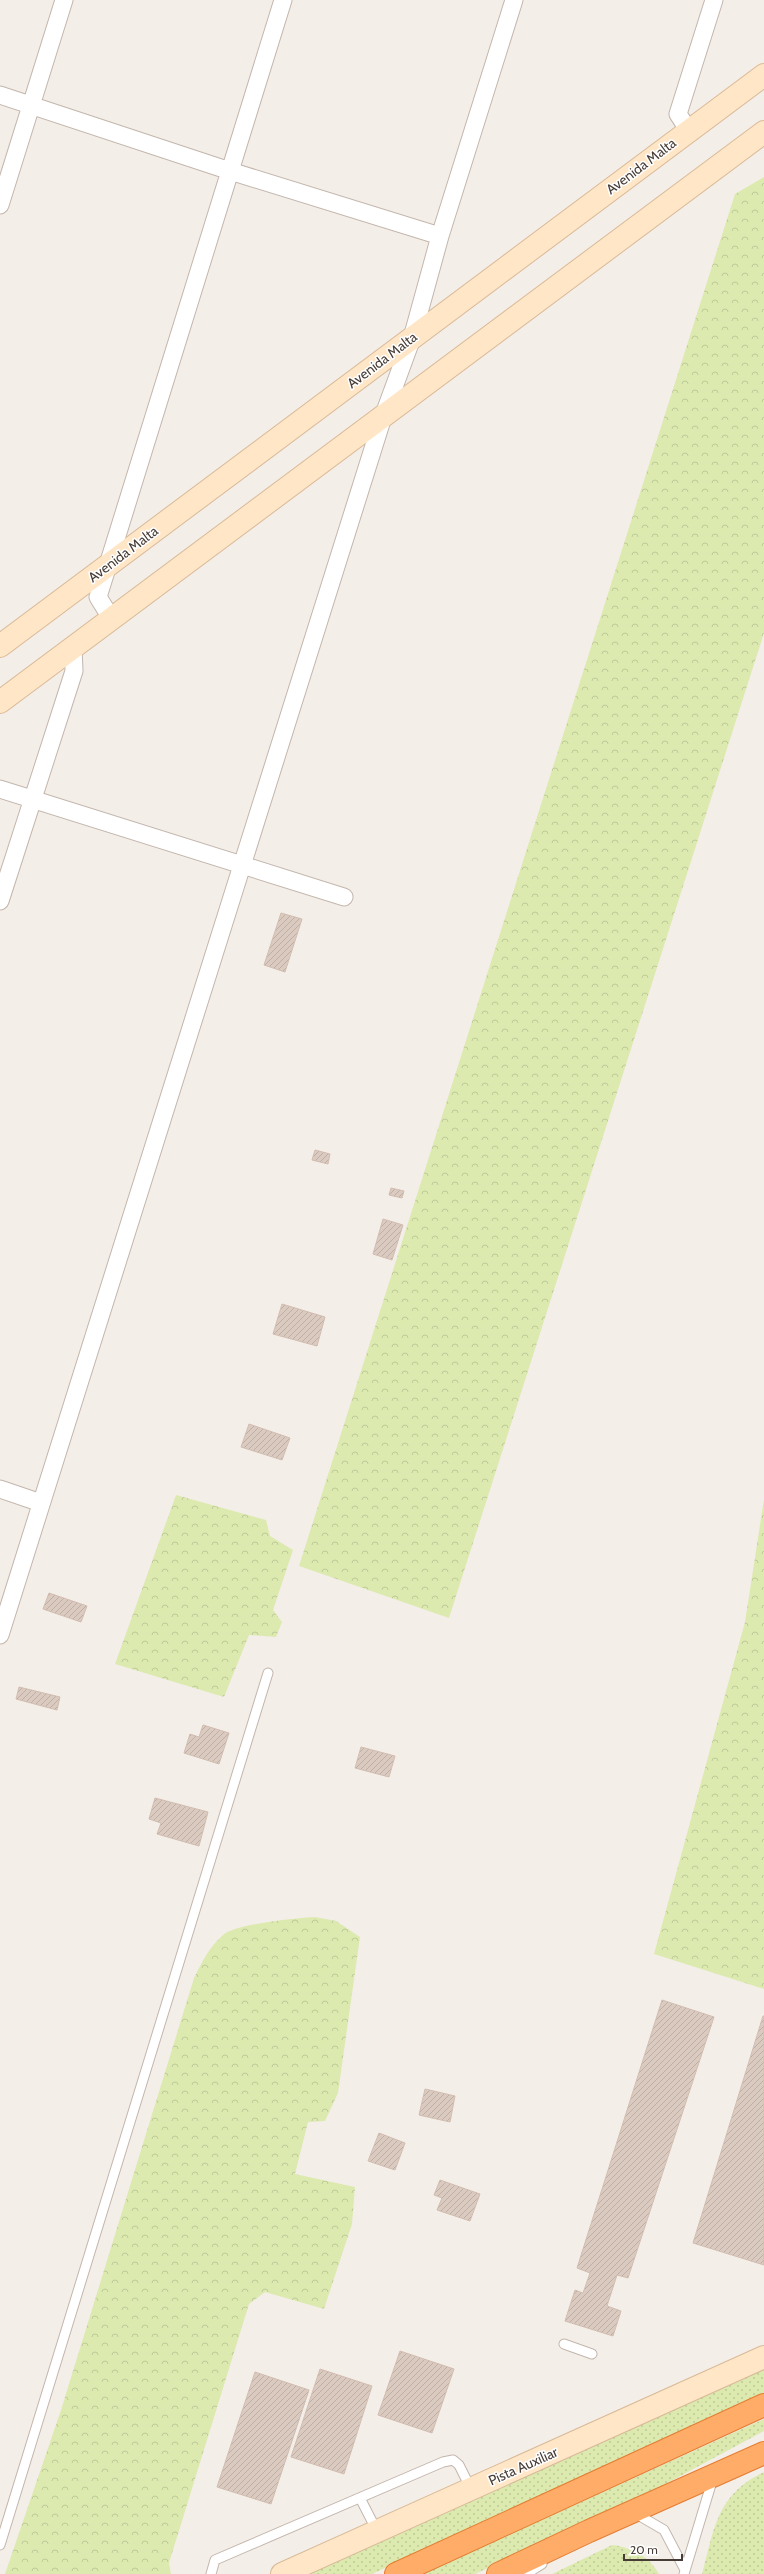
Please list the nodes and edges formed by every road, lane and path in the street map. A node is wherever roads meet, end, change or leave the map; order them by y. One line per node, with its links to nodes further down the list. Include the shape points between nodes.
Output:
1 (64, 0): 7 (street)
2 (283, 0): 10 (street)
3 (514, 0): 12 (street)
4 (714, 0): 8 (street, via 678,114)
5 (764, 74): 8 (street, Avenida Malta)
6 (0, 95): 7 (street)
7 (31, 105): 10 (street); 11 (street)
8 (689, 130): 13 (street, Avenida Malta)
9 (764, 132): 14 (street)
10 (230, 171): 12 (street); 15 (street)
11 (0, 205)
12 (440, 236): 13 (street)
13 (412, 338): 14 (street); 15 (street, Avenida Malta)
14 (383, 417): 16 (street); 22 (street)
15 (108, 565): 16 (street, via 98,597); 17 (street, Avenida Malta)
16 (112, 618): 18 (street)
17 (0, 646)
18 (73, 647): 19 (street); 21 (street, via 74,671)
19 (0, 702)
20 (0, 789): 21 (street)
21 (32, 799): 22 (street); 24 (street)
22 (242, 865): 23 (street); 26 (street)
23 (344, 897)
24 (0, 901)
25 (0, 1489): 26 (street)
26 (42, 1503): 27 (street)
27 (0, 1635)
28 (268, 1673): 41 (lane)
29 (564, 2344): 30 (lane)
30 (592, 2354)
31 (764, 2357): 36 (street, Pista Auxiliar)
32 (764, 2405): 45 (highway)
33 (764, 2449): 35 (highway)
34 (764, 2453): 35 (highway)
35 (714, 2475): 38 (highway); 42 (lane)
36 (471, 2489): 37 (lane, via 459,2465 452,2460); 39 (street, Pista Auxiliar)
37 (360, 2498): 39 (lane); 43 (lane, via 215,2560)
38 (633, 2512): 40 (highway); 42 (lane, via 664,2530)
39 (377, 2531): 44 (street, Pista Auxiliar)
40 (589, 2531): 46 (highway); 47 (lane)
41 (0, 2545)
42 (685, 2572)
43 (211, 2574)
44 (282, 2574)
45 (396, 2574)
46 (498, 2574)
47 (526, 2574)

